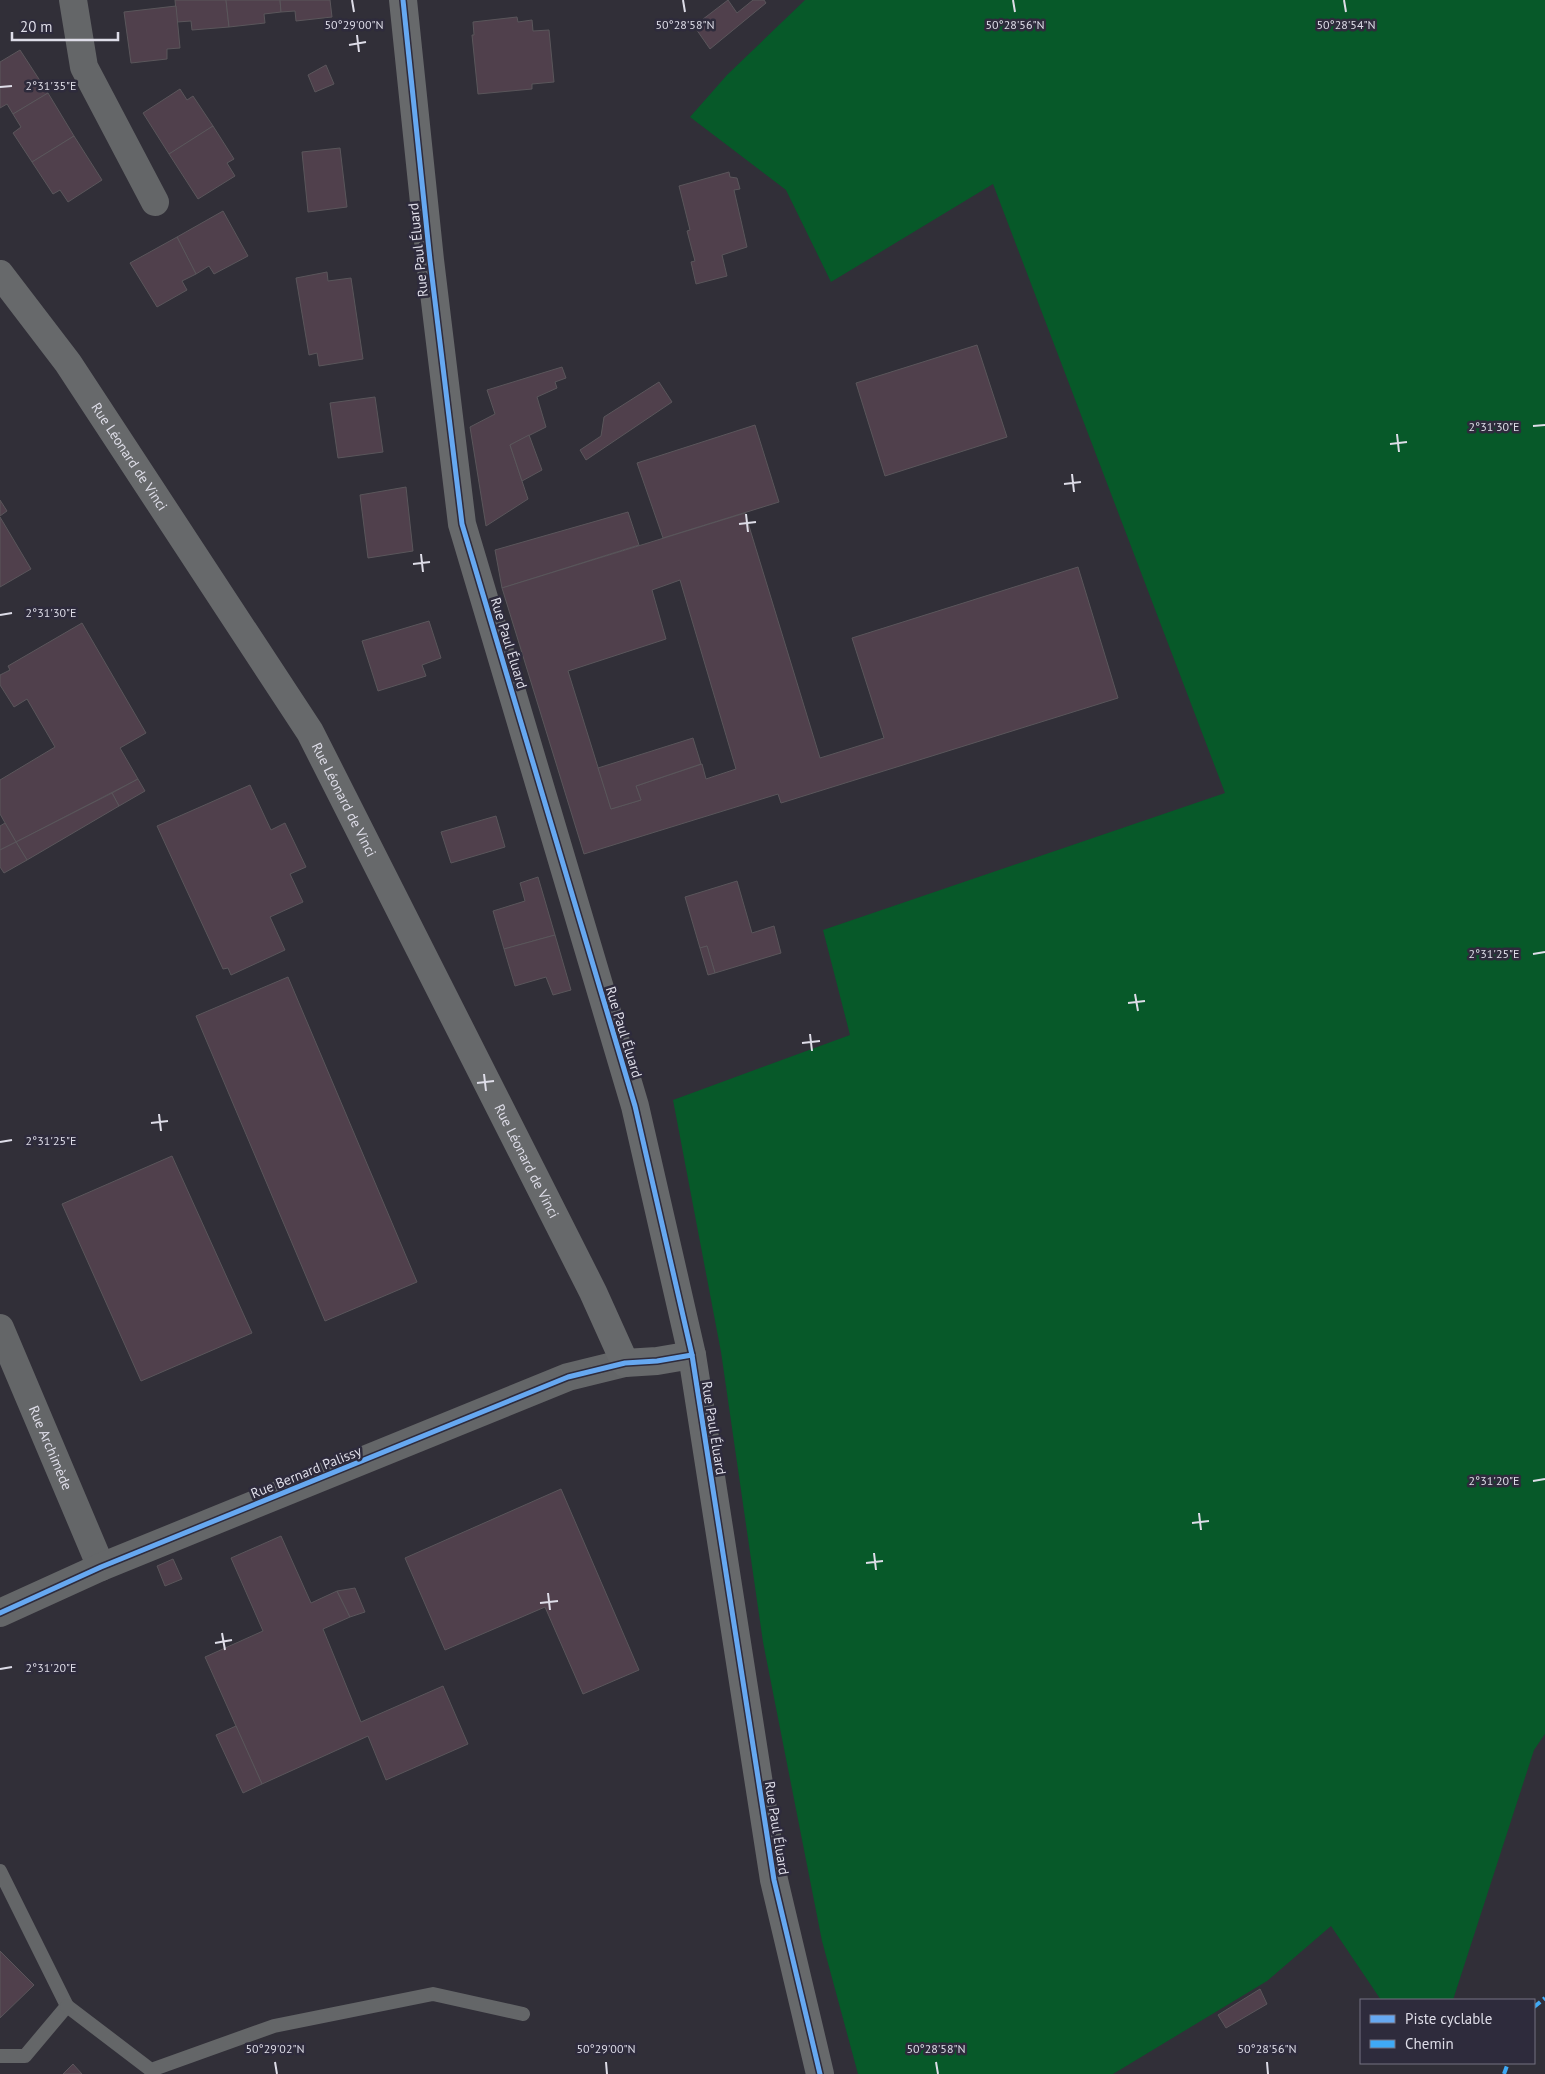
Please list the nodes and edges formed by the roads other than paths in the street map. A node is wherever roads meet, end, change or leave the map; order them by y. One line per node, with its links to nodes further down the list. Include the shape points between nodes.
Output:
1 (73, 0): 3 (street, via 84,67)
2 (403, 0): 6 (street, Rue Paul Éluard, via 462,524 635,1106)
3 (155, 202)
4 (0, 274): 7 (street, Rue Léonard de Vinci, via 68,363 310,732 593,1292)
5 (0, 1328): 8 (street, Rue Archimède)
6 (692, 1355): 7 (street, via 657,1362); 14 (street, Rue Paul Éluard, via 774,1880)
7 (625, 1363): 8 (street, Rue Bernard Palissy, via 568,1377)
8 (101, 1567): 9 (street, Rue Bernard Palissy)
9 (0, 1613)
10 (0, 1871): 11 (lane)
11 (67, 2006): 12 (lane, via 151,2070 274,2026 433,1994); 13 (lane, via 25,2056)
12 (523, 2014)
13 (0, 2056)
14 (820, 2074)

